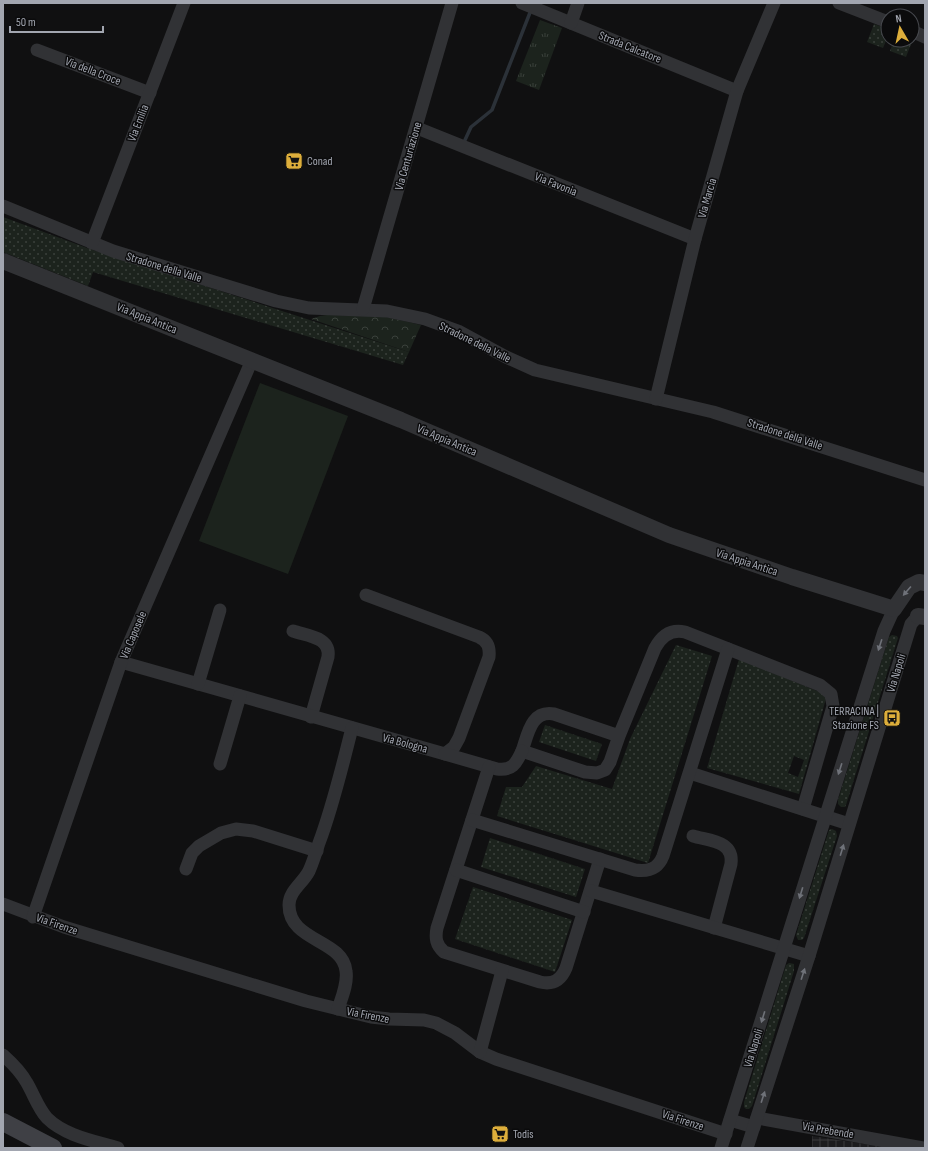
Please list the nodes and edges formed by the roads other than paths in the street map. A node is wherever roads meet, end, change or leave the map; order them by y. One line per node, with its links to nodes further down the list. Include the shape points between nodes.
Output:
1 (184, 3): 11 (street, Via Emilia)
2 (452, 3): 12 (street, Via Centuriazione)
3 (578, 3): 8 (street)
4 (774, 3): 10 (street, Via Marcia)
5 (839, 3): 7 (street)
6 (529, 6): 8 (street, Strada Calcatore)
7 (880, 19)
8 (571, 23): 10 (street, Strada Calcatore)
9 (37, 50): 11 (street, Via della Croce)
10 (737, 91): 14 (street, Via Marcia)
11 (150, 93): 15 (street, Via Emilia)
12 (417, 128): 14 (street, Via Favonia); 17 (street, Via Centuriazione)
13 (3, 206): 15 (street, Stradone della Valle)
14 (695, 239): 19 (street, Via Marcia)
15 (92, 243): 17 (street, Stradone della Valle, via 294,306 328,310)
16 (3, 261): 18 (street, Via Appia Antica)
17 (363, 309): 19 (street, Stradone della Valle, via 394,312 434,322 458,331 535,370)
18 (252, 360): 23 (street, Via Appia Antica, via 401,420 674,537); 28 (street, Via Caposele)
19 (656, 399): 20 (street, Stradone della Valle, via 750,423)
20 (925, 480)
21 (925, 583): 23 (street, one-way to 23, via 919,582 909,587)
22 (366, 595): 35 (street, via 483,638 488,644 488,657 459,738 454,747)
23 (894, 609): 40 (street, Via Napoli, one-way to 40, via 884,631)
24 (220, 610): 29 (street)
25 (921, 616): 42 (street, Via Napoli, via 911,624)
26 (293, 631): 31 (street, via 320,640 328,649)
27 (728, 649): 33 (street, via 680,631 671,632 664,637 655,648); 38 (street); 39 (street, via 820,685 831,694 832,711)
28 (121, 662): 29 (street, Via Bologna); 51 (street, Via Caposele)
29 (198, 684): 30 (street, Via Bologna)
30 (240, 696): 31 (street, Via Bologna); 36 (street)
31 (311, 717): 32 (street, Via Bologna)
32 (352, 728): 35 (street, Via Bologna); 44 (street)
33 (619, 736): 34 (street, via 554,714 544,714 532,722); 34 (street, via 608,766 597,773 585,772)
34 (522, 751): 37 (street, Via Bologna, via 509,769)
35 (445, 754): 37 (street, Via Bologna)
36 (220, 764)
37 (489, 767): 41 (street)
38 (690, 773): 39 (street); 45 (street, via 663,856 656,867 638,870)
39 (803, 809): 40 (street)
40 (825, 816): 42 (street); 53 (street, Via Napoli, one-way to 53)
41 (472, 820): 45 (street); 47 (street)
42 (849, 824): 54 (street, Via Napoli, one-way to 42)
43 (693, 836): 52 (street, via 724,845 731,855 731,864)
44 (317, 851): 46 (street, via 253,831 236,829 222,833 199,846); 56 (street, via 307,874 291,896 289,905 293,920 299,928 338,954 344,961 347,977)
45 (600, 859): 48 (street)
46 (186, 869)
47 (456, 870): 50 (street); 55 (street, via 437,928 437,944 448,954)
48 (591, 891): 50 (street); 52 (street)
49 (3, 904): 51 (street, Via Firenze)
50 (584, 912): 55 (street, via 564,973 556,981 540,982)
51 (33, 917): 56 (street, Via Firenze, via 270,991)
52 (714, 928): 53 (street)
53 (784, 949): 54 (street); 59 (street, Via Napoli, one-way to 59)
54 (809, 956): 61 (street, Via Napoli, one-way to 54)
55 (502, 971): 57 (street)
56 (338, 1009): 57 (street, Via Firenze, via 381,1018 436,1023 455,1033)
57 (480, 1052): 62 (street, Via Firenze)
58 (3, 1055): 66 (street, via 25,1078 40,1109 52,1122 68,1132)
59 (730, 1120): 61 (street, Via Prebende); 62 (street, Via Napoli)
60 (3, 1122): 65 (main road)
61 (755, 1123): 68 (street, Via Napoli); 69 (street, Via Prebende)
62 (726, 1134): 67 (street, Via Napoli)
63 (3, 1136): 64 (main road)
64 (40, 1148)
65 (53, 1148)
66 (118, 1148)
67 (721, 1148)
68 (747, 1148)
69 (923, 1148)

